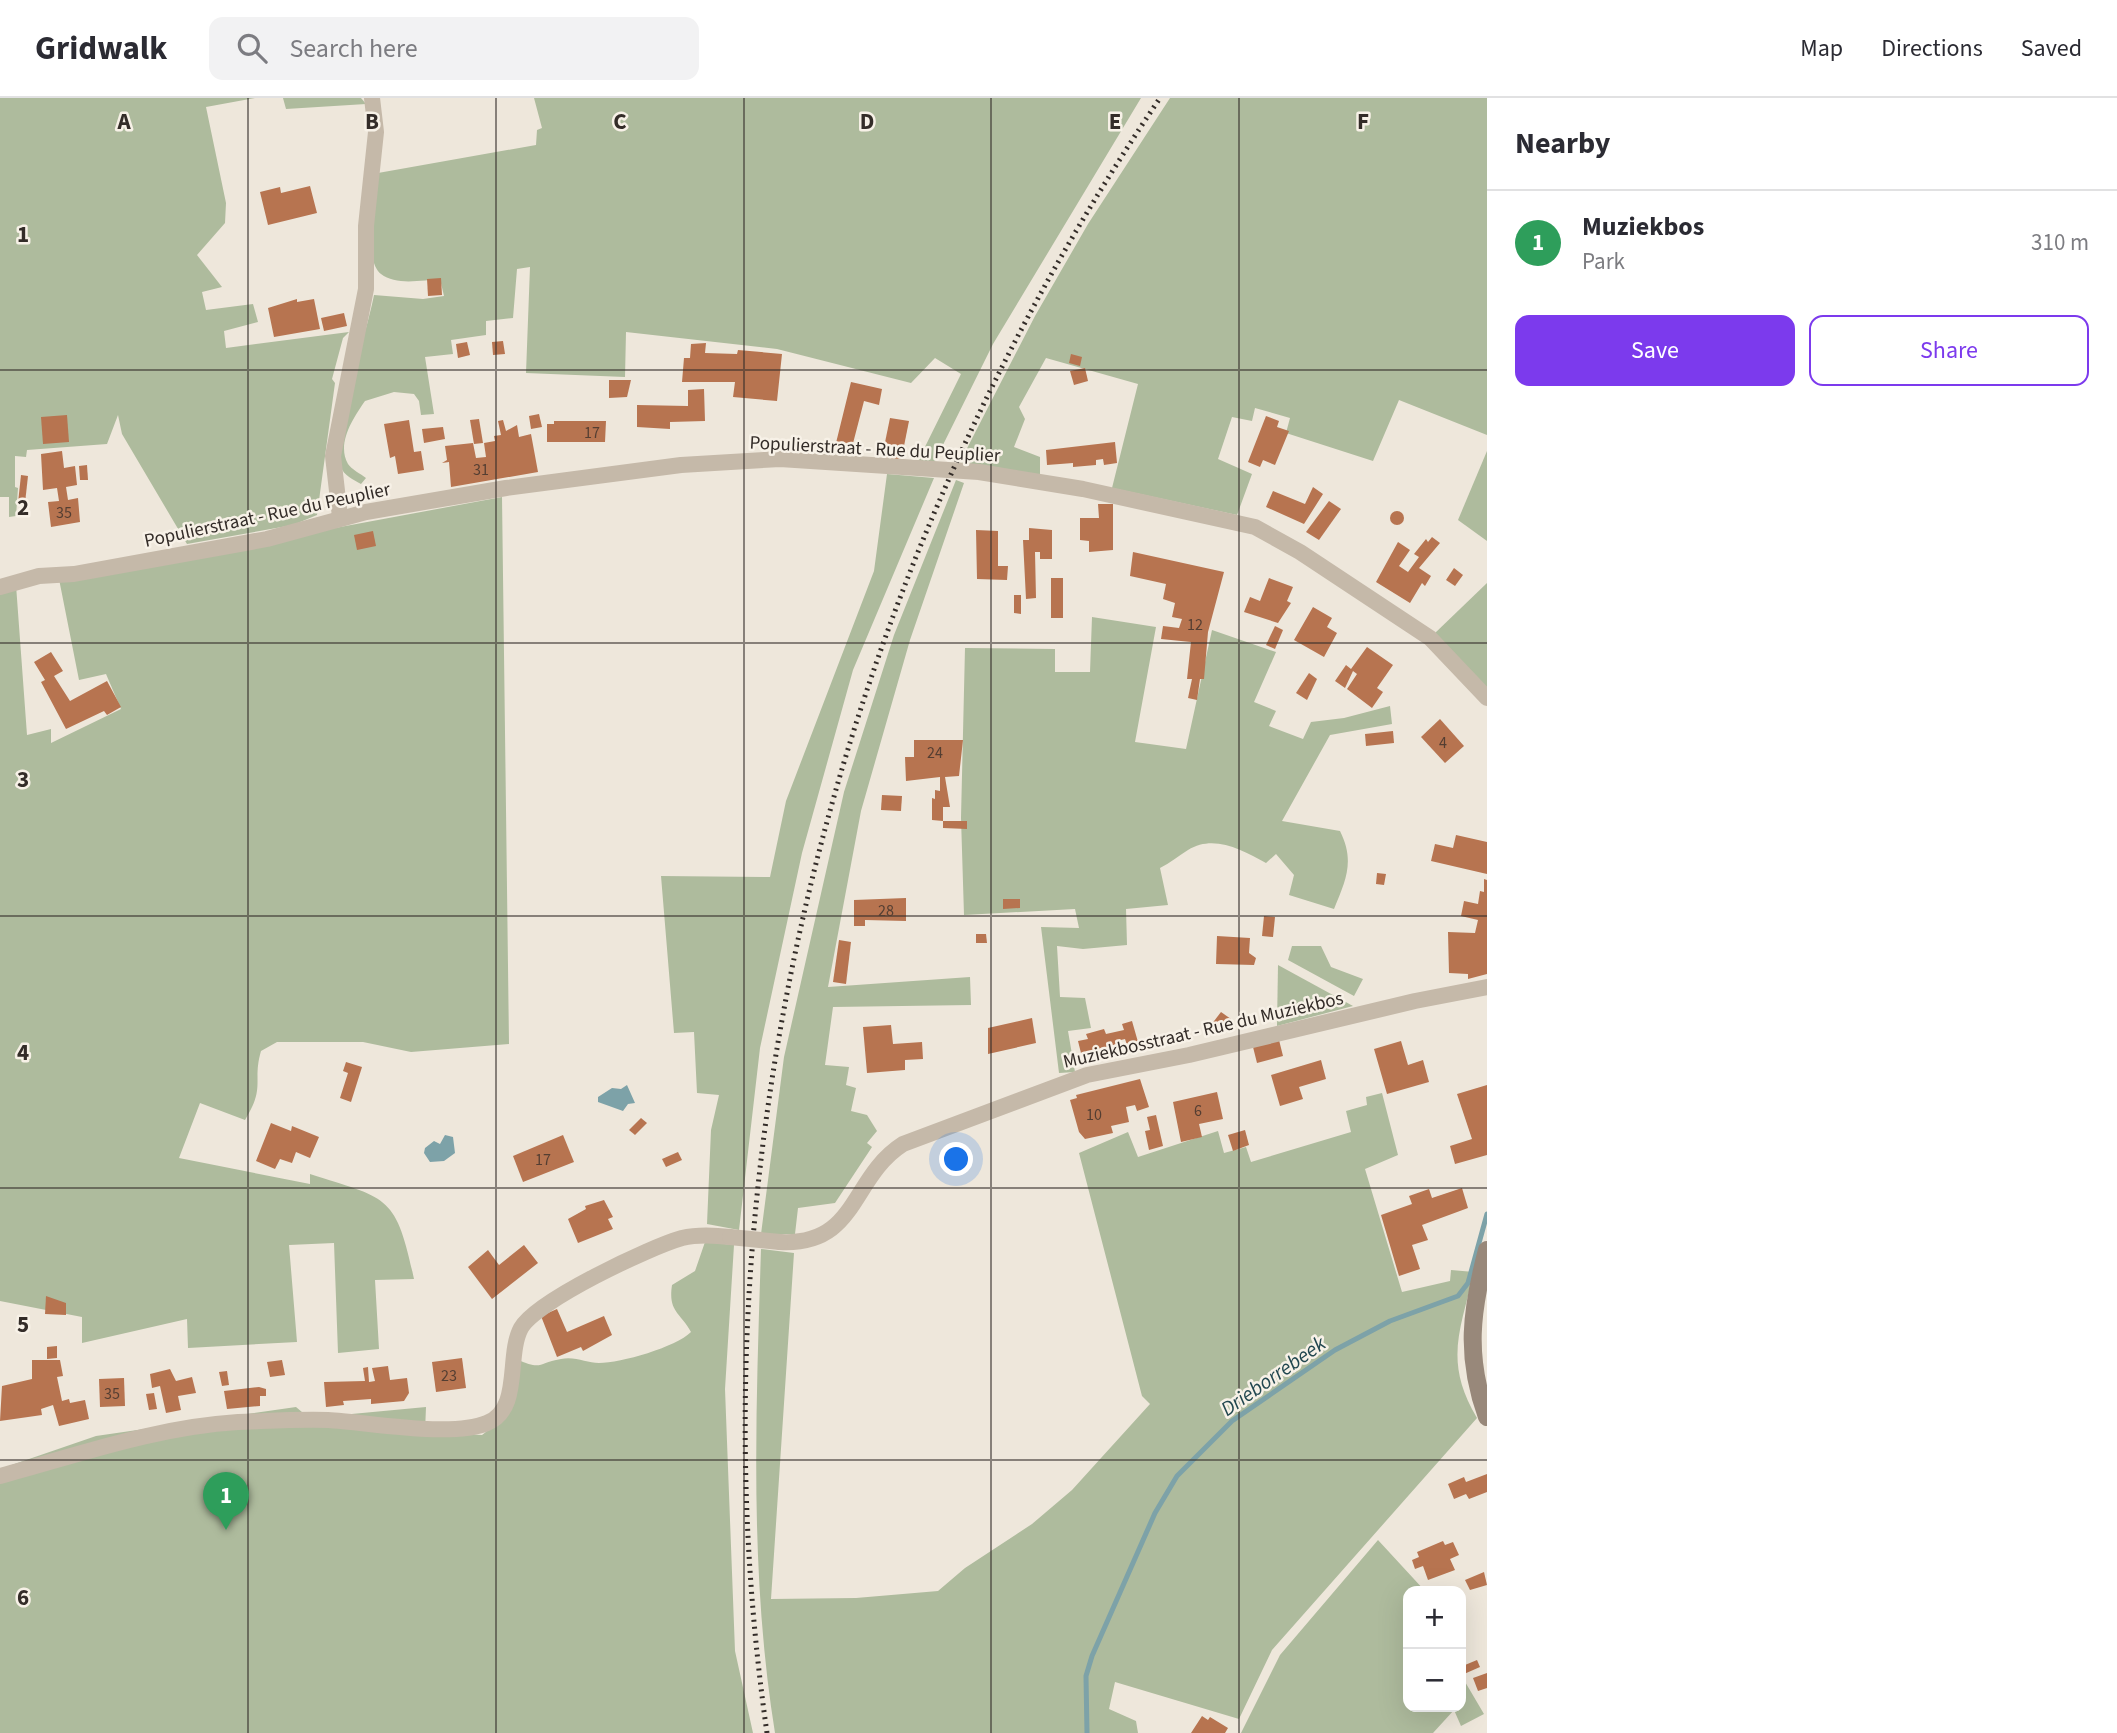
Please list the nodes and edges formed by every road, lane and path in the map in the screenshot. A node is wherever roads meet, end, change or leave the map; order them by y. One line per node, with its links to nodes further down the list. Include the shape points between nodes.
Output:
1 (372, 98): 2 (street, via 376,132 366,226 366,289 332,471)
2 (340, 517): 3 (street, Populierstraat - Rue du Peuplier, via 267,539 40,576); 4 (street, Populierstraat - Rue du Peuplier, via 506,488 721,461 780,459 988,473 1255,527 1430,638)
3 (0, 587)
4 (1487, 698)
5 (1487, 988): 8 (street, Muziekbosstraat - Rue du Muziekbos, bridge, via 1087,1075 903,1144 879,1165 828,1232 810,1241 699,1235 661,1245 565,1293 528,1318 516,1340 505,1406 486,1423 459,1429 325,1420 200,1426 164,1431)
6 (1487, 1250): 7 (main road, via 1470,1337)
7 (1487, 1417)
8 (0, 1476)

